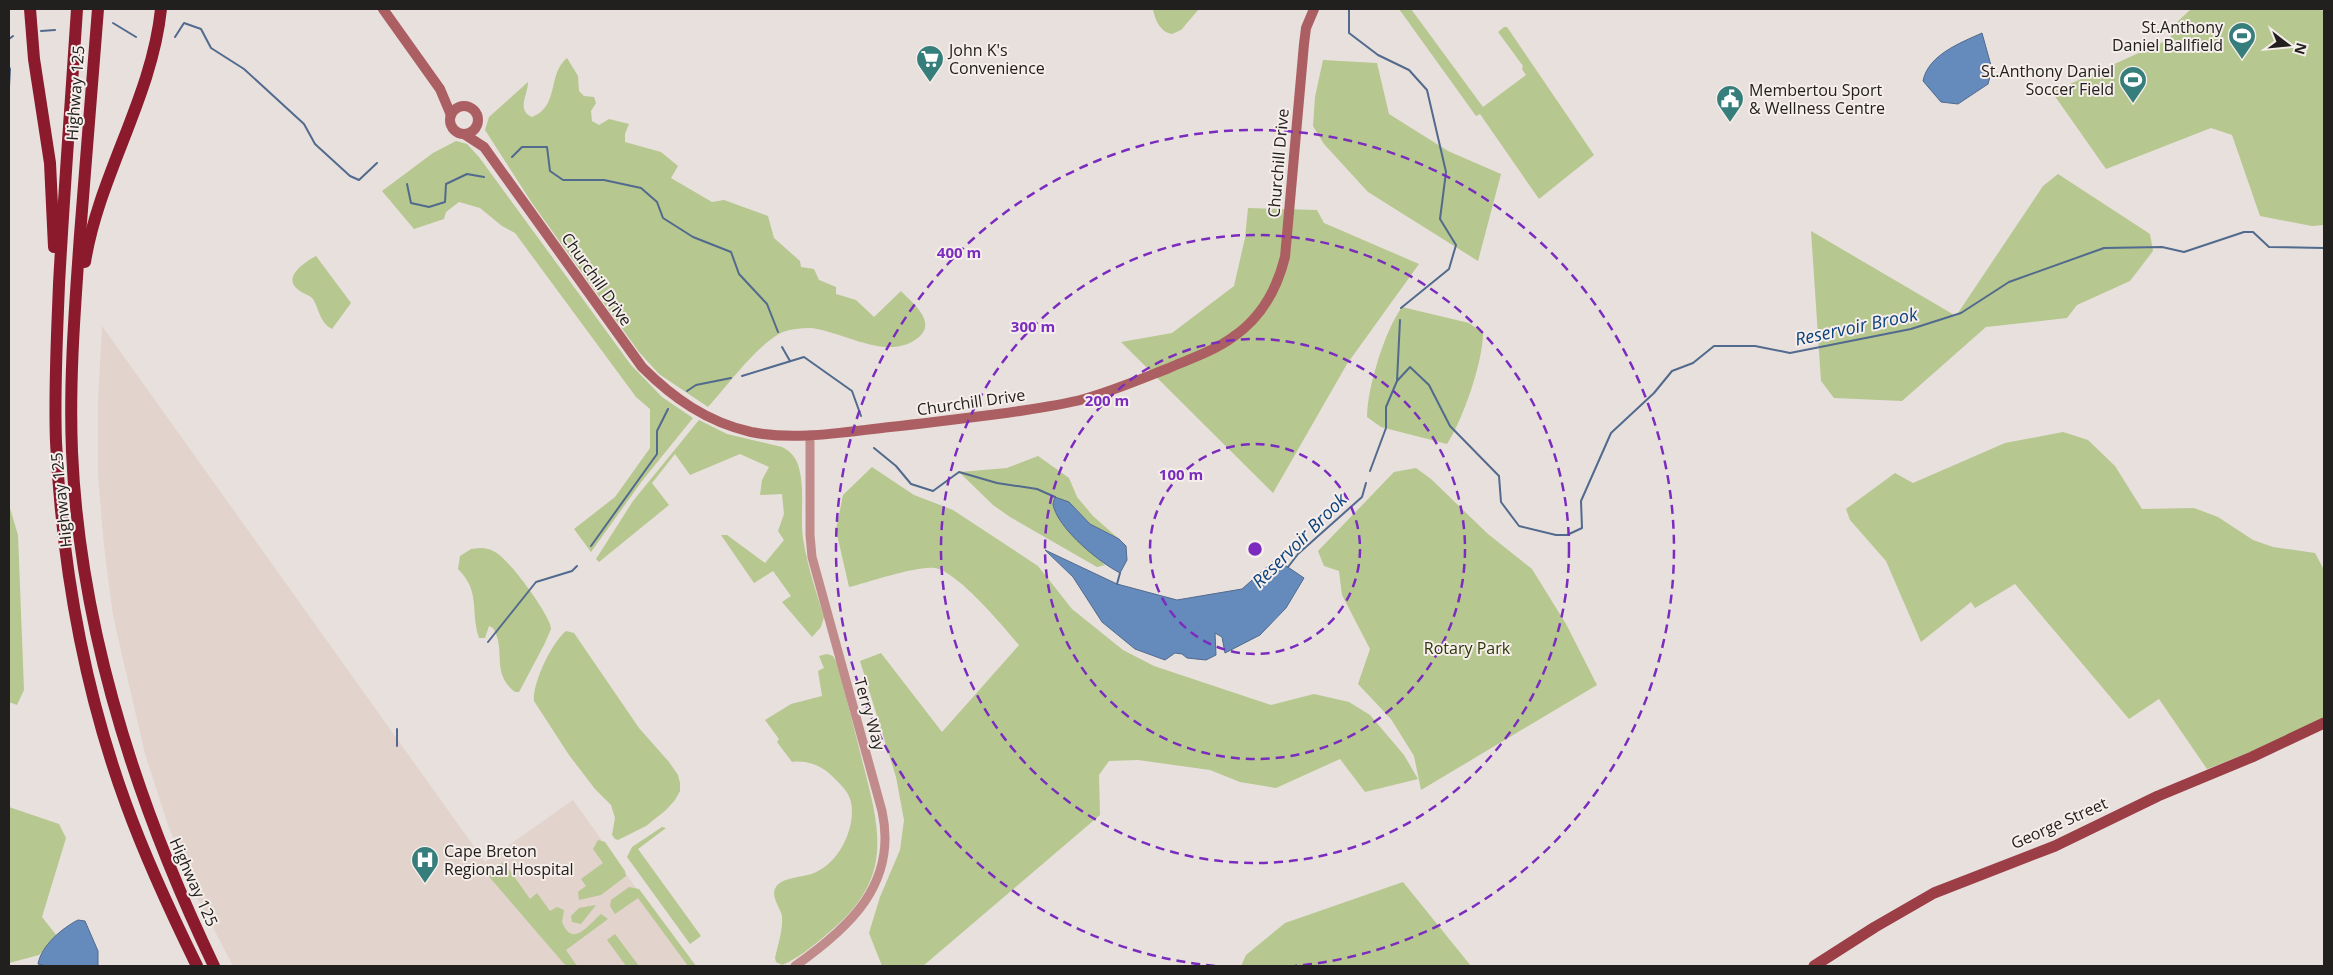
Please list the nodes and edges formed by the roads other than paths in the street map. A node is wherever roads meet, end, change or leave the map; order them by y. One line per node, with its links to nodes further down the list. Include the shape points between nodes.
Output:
1 (30, 9): 13 (highway, via 50,163)
2 (77, 9): 13 (highway, Highway 125)
3 (98, 9): 14 (highway, Highway 125)
4 (161, 9): 14 (highway, via 159,30 147,73 93,227)
5 (383, 9): 7 (main road)
6 (1314, 9): 15 (main road, Churchill Drive, via 1304,44 1285,256 1270,298 1242,331 1224,344 1131,383 1069,402 938,422)
7 (440, 89): 8 (main road); 9 (main road)
8 (460, 106): 9 (main road); 10 (main road, via 474,109)
9 (451, 115): 11 (main road, via 453,127)
10 (478, 124): 11 (main road); 12 (main road, Churchill Drive)
11 (464, 134): 12 (main road, Churchill Drive)
12 (484, 147): 15 (main road, Churchill Drive, via 631,353 667,391 702,414 736,427 766,434)
13 (57, 327): 17 (highway, Highway 125, via 56,442 61,505 84,655 126,803 152,871)
14 (73, 334): 18 (highway, Highway 125, via 71,433 75,502 102,659 124,745 148,816)
15 (810, 436): 19 (street, Terry Way, via 812,557 882,811 886,838 880,874 859,910 830,941)
16 (2324, 723): 20 (main road, George Street, via 2252,758 2158,796 2055,846 1934,893)
17 (197, 966)
18 (214, 966)
19 (795, 966)
20 (1814, 966)

